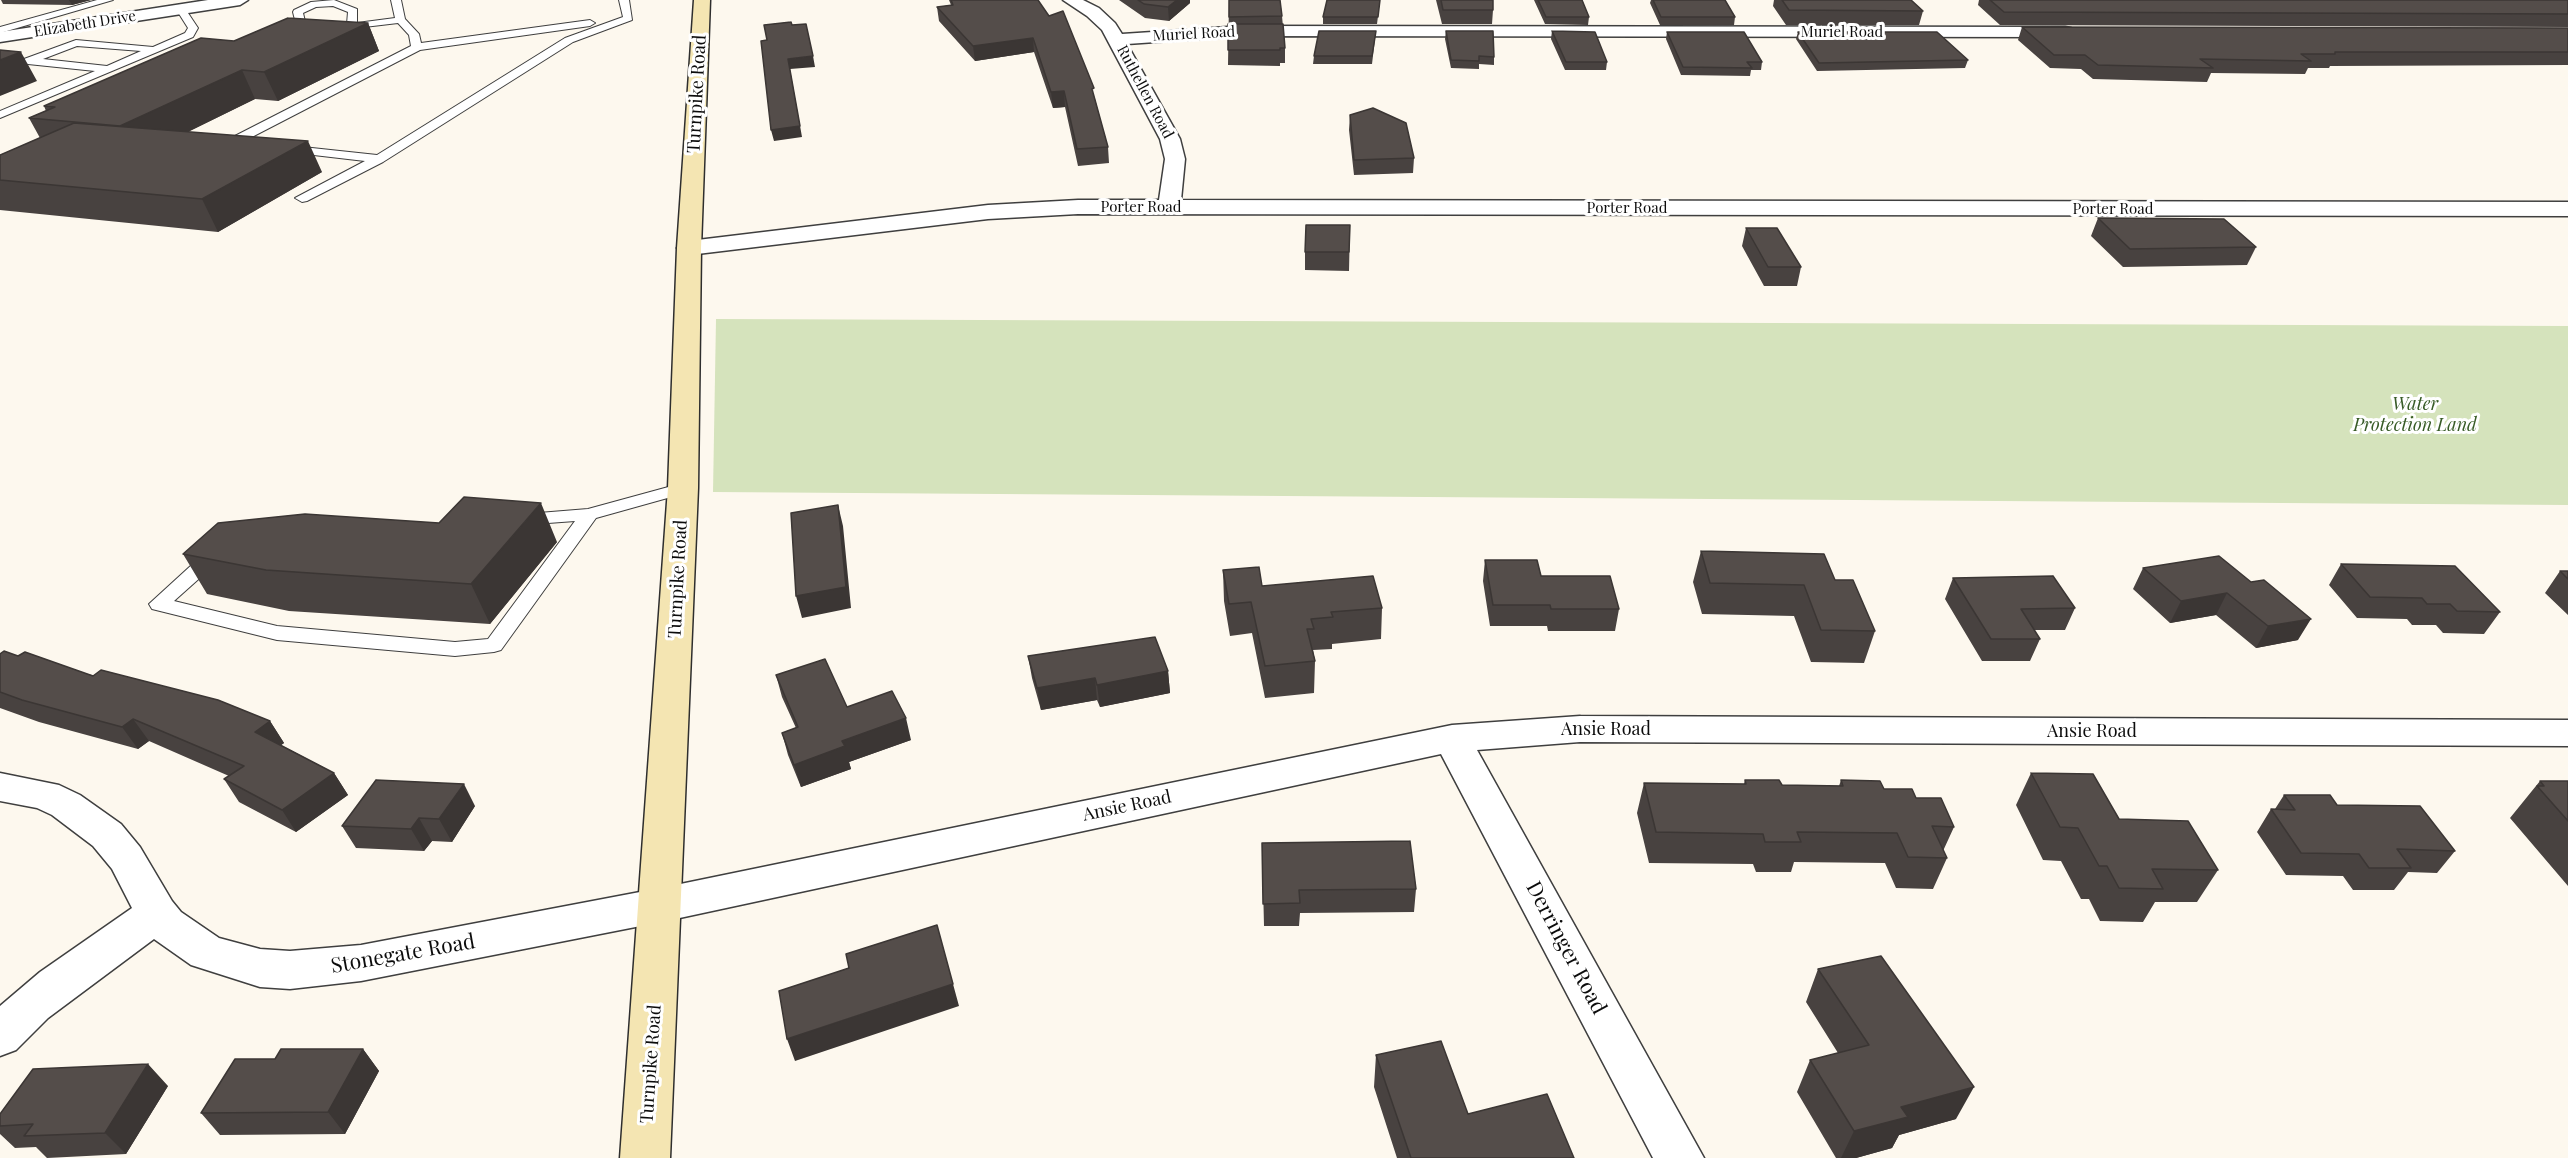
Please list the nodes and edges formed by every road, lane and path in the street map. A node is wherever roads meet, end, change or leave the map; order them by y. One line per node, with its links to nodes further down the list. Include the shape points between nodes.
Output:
1 (108, 0): 11 (lane)
2 (240, 0): 7 (street, Elizabeth Drive)
3 (396, 0): 9 (lane)
4 (624, 0): 8 (lane)
5 (702, 0): 23 (main road, Turnpike Road)
6 (1071, 0): 14 (street, Ruthellen Road, via 1102,18)
7 (181, 9): 13 (street, Elizabeth Drive); 16 (lane, via 192,33)
8 (628, 18): 15 (lane); 19 (lane, via 569,40)
9 (400, 20): 10 (lane); 15 (lane, via 414,34)
10 (352, 27): 10 (lane, via 303,34 298,12 314,4 334,3 353,11)
11 (0, 30)
12 (2082, 33): 14 (street, Muriel Road, via 1243,31)
13 (0, 37)
14 (1117, 40): 21 (street, Ruthellen Road, via 1174,149)
15 (417, 47): 19 (lane, via 235,141)
16 (156, 49): 17 (lane); 17 (lane, via 76,44 28,61)
17 (110, 69): 18 (lane)
18 (0, 115)
19 (379, 159): 20 (lane)
20 (302, 198)
21 (1169, 206): 22 (street, Porter Road); 23 (street, Porter Road, via 1024,208)
22 (2568, 209)
23 (689, 248): 24 (main road, Turnpike Road)
24 (682, 488): 25 (lane); 31 (main road, Turnpike Road)
25 (588, 514): 26 (lane); 27 (lane, via 494,645 455,649 277,633 159,604)
26 (508, 520)
27 (227, 548)
28 (2568, 733): 29 (street, Ansie Road, via 1580,729)
29 (1452, 738): 31 (street, Ansie Road); 35 (street, Derringer Road)
30 (0, 787): 32 (street, Stonegate Road, via 45,795 107,835 126,858)
31 (662, 905): 32 (street, Stonegate Road, via 360,963 290,970 260,968 206,952 177,934); 34 (main road, Turnpike Road)
32 (157, 913): 33 (street, via 56,985)
33 (0, 1036)
34 (645, 1158)
35 (1679, 1158)

